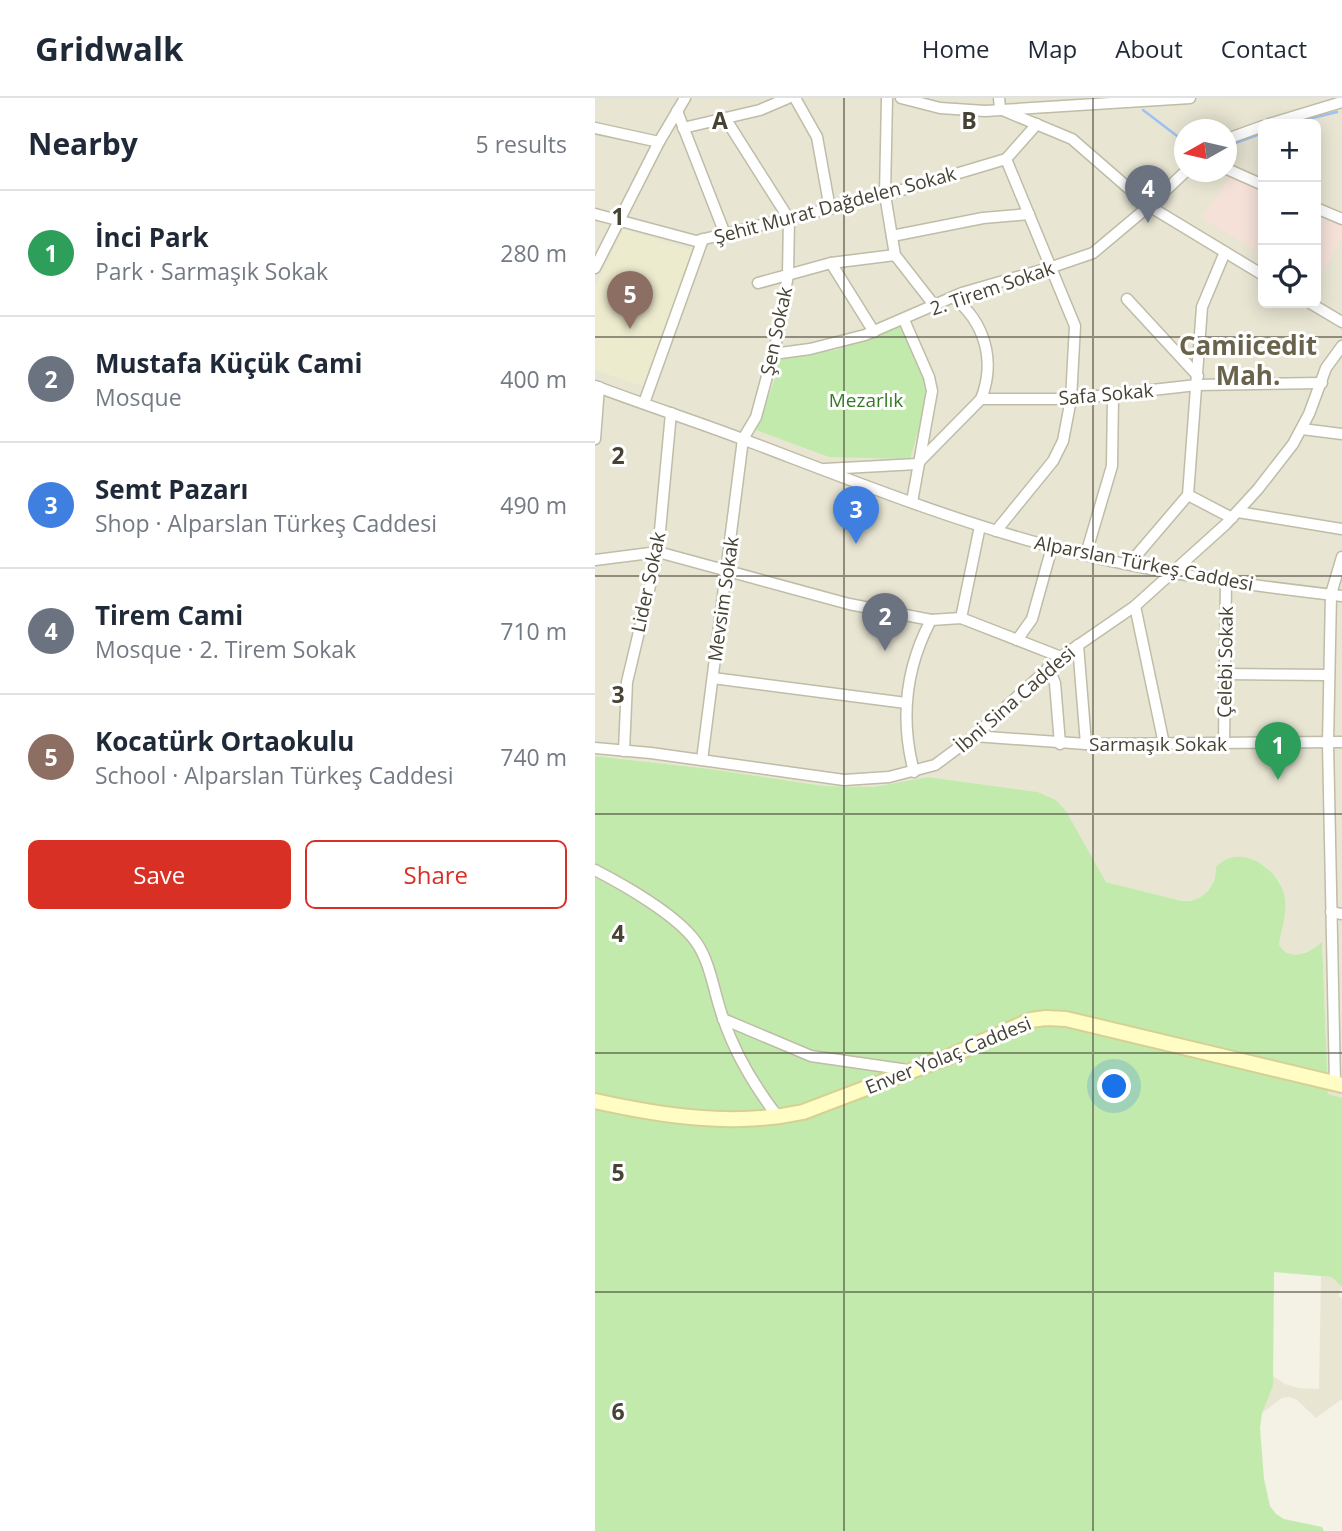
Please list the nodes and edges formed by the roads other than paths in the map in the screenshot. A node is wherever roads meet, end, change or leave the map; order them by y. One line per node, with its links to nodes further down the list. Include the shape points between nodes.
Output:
1 (685, 98): 12 (street)
2 (788, 98): 13 (street)
3 (795, 98): 27 (street, via 817,137)
4 (887, 98): 25 (street)
5 (901, 98): 10 (street)
6 (999, 98): 11 (street)
7 (1182, 98): 8 (street); 11 (street)
8 (1190, 98)
9 (1342, 102): 14 (street)
10 (940, 103): 11 (street, via 970,111)
11 (1000, 109): 15 (street)
12 (677, 111): 17 (street); 20 (street)
13 (725, 118): 17 (street); 31 (street)
14 (1286, 119)
15 (1037, 124): 21 (street); 26 (street, via 1072,139)
16 (595, 128): 20 (street)
17 (684, 128): 34 (street)
18 (1258, 128): 19 (street)
19 (1237, 135)
20 (659, 142): 33 (street)
21 (1006, 159): 25 (street, Şehit Murat Dağdelen Sokak); 30 (street)
22 (1237, 173): 24 (street)
23 (1174, 182): 26 (street, 2. Tirem Sokak)
24 (1258, 183)
25 (885, 195): 27 (street, Şehit Murat Dağdelen Sokak); 35 (street)
26 (1149, 206): 37 (street); 40 (street, 2. Tirem Sokak, via 1093,253)
27 (830, 209): 31 (street, Şehit Murat Dağdelen Sokak)
28 (1321, 210): 32 (street)
29 (595, 214): 33 (street, Şehit Murat Dağdelen Sokak)
30 (1029, 214): 35 (street); 40 (street)
31 (789, 219): 34 (street, Şehit Murat Dağdelen Sokak); 43 (street, Şen Sokak)
32 (1342, 219)
33 (619, 220): 36 (street, Şehit Murat Dağdelen Sokak); 41 (street)
34 (726, 234): 36 (street, Şehit Murat Dağdelen Sokak)
35 (892, 236): 38 (street)
36 (703, 240): 60 (street)
37 (1225, 252): 42 (street); 54 (street, via 1202,307)
38 (895, 255): 39 (street); 47 (street)
39 (831, 263): 43 (street); 51 (street)
40 (1052, 267): 45 (street, 2. Tirem Sokak); 59 (street, via 1075,326)
41 (595, 268)
42 (1258, 272)
43 (788, 275): 44 (street); 53 (street, Şen Sokak)
44 (758, 283)
45 (953, 297): 47 (street, 2. Tirem Sokak); 58 (street, via 974,318 986,346 988,373)
46 (1127, 299): 54 (street)
47 (934, 305): 49 (street, 2. Tirem Sokak)
48 (1318, 308): 50 (street)
49 (904, 320): 51 (street, 2. Tirem Sokak); 66 (street, via 932,391)
50 (1342, 322)
51 (874, 332): 53 (street, 2. Tirem Sokak)
52 (1342, 346): 55 (street, İbni Sina Caddesi)
53 (773, 354): 65 (street, Şen Sokak, via 756,417)
54 (1197, 381): 55 (street, Safa Sokak); 57 (street, Safa Sokak); 68 (street)
55 (1322, 383): 62 (street, İbni Sina Caddesi)
56 (597, 387): 60 (street, Alparslan Türkeş Caddesi); 64 (street)
57 (1114, 395): 59 (street, Safa Sokak); 76 (street, via 1112,466)
58 (981, 399): 59 (street, Safa Sokak); 66 (street)
59 (1071, 399): 73 (street, via 1059,451)
60 (644, 403): 61 (street, Alparslan Türkeş Caddesi)
61 (671, 413): 65 (street, Alparslan Türkeş Caddesi); 75 (street, Lider Sokak)
62 (1302, 429): 63 (street); 70 (street, İbni Sina Caddesi)
63 (1342, 434)
64 (595, 439)
65 (743, 439): 67 (street, Alparslan Türkeş Caddesi); 80 (street, Mevsim Sokak)
66 (917, 464): 67 (street); 69 (street)
67 (820, 470): 69 (street, Alparslan Türkeş Caddesi)
68 (1188, 495): 70 (street); 79 (street)
69 (912, 502): 71 (street, Alparslan Türkeş Caddesi)
70 (1235, 515): 72 (street); 81 (street, İbni Sina Caddesi)
71 (980, 526): 73 (street, Alparslan Türkeş Caddesi); 85 (street)
72 (1342, 528)
73 (996, 531): 74 (street, Alparslan Türkeş Caddesi)
74 (1052, 547): 76 (street, Alparslan Türkeş Caddesi); 87 (street, via 1032,620)
75 (658, 552): 78 (street); 80 (street); 103 (street, Lider Sokak, via 629,674)
76 (1086, 554): 79 (street, Alparslan Türkeş Caddesi)
77 (1342, 557): 83 (street)
78 (595, 560)
79 (1130, 563): 81 (street, Alparslan Türkeş Caddesi)
80 (727, 570): 86 (street, via 849,604); 93 (street, Mevsim Sokak)
81 (1173, 572): 82 (street, Alparslan Türkeş Caddesi); 84 (street, İbni Sina Caddesi)
82 (1226, 580): 83 (street, Alparslan Türkeş Caddesi); 91 (street, Çelebi Sokak)
83 (1337, 595): 92 (street)
84 (1135, 606): 88 (street, İbni Sina Caddesi); 100 (street)
85 (961, 618): 86 (street); 87 (street)
86 (931, 620): 94 (street, via 914,658)
87 (1017, 639): 89 (street)
88 (1078, 645): 89 (street, İbni Sina Caddesi); 99 (street)
89 (1061, 657): 90 (street, İbni Sina Caddesi)
90 (1048, 667): 95 (street, İbni Sina Caddesi); 98 (street, via 1055,682)
91 (1225, 674): 92 (street); 101 (street, Çelebi Sokak)
92 (1329, 675): 97 (street)
93 (713, 678): 94 (street); 104 (street, Mevsim Sokak)
94 (906, 703): 105 (street)
95 (974, 736): 98 (street, Sarmaşık Sokak); 105 (street, İbni Sina Caddesi, via 935,765)
96 (1342, 742): 97 (street, Sarmaşık Sokak)
97 (1328, 743): 101 (street, Sarmaşık Sokak); 106 (street)
98 (1060, 744): 99 (street, Sarmaşık Sokak)
99 (1086, 744): 100 (street, Sarmaşık Sokak)
100 (1164, 744): 101 (street, Sarmaşık Sokak)
101 (1224, 744)
102 (595, 748): 103 (street, İbni Sina Caddesi)
103 (624, 751): 104 (street, İbni Sina Caddesi)
104 (702, 760): 105 (street, İbni Sina Caddesi, via 844,780)
105 (914, 772)
106 (1329, 799): 107 (street); 109 (street)
107 (1342, 802)
108 (595, 870): 111 (street, via 638,895 690,935 702,953)
109 (1337, 913): 110 (street)
110 (1337, 972): 113 (street)
111 (723, 1019): 112 (street, via 811,1056); 115 (street, via 745,1068)
112 (912, 1070): 113 (street, Enver Yolaç Caddesi, via 1031,1020 1056,1018); 115 (street, Enver Yolaç Caddesi, via 803,1112)
113 (1338, 1084)
114 (595, 1101): 115 (street, Enver Yolaç Caddesi, via 690,1117)
115 (778, 1117)

